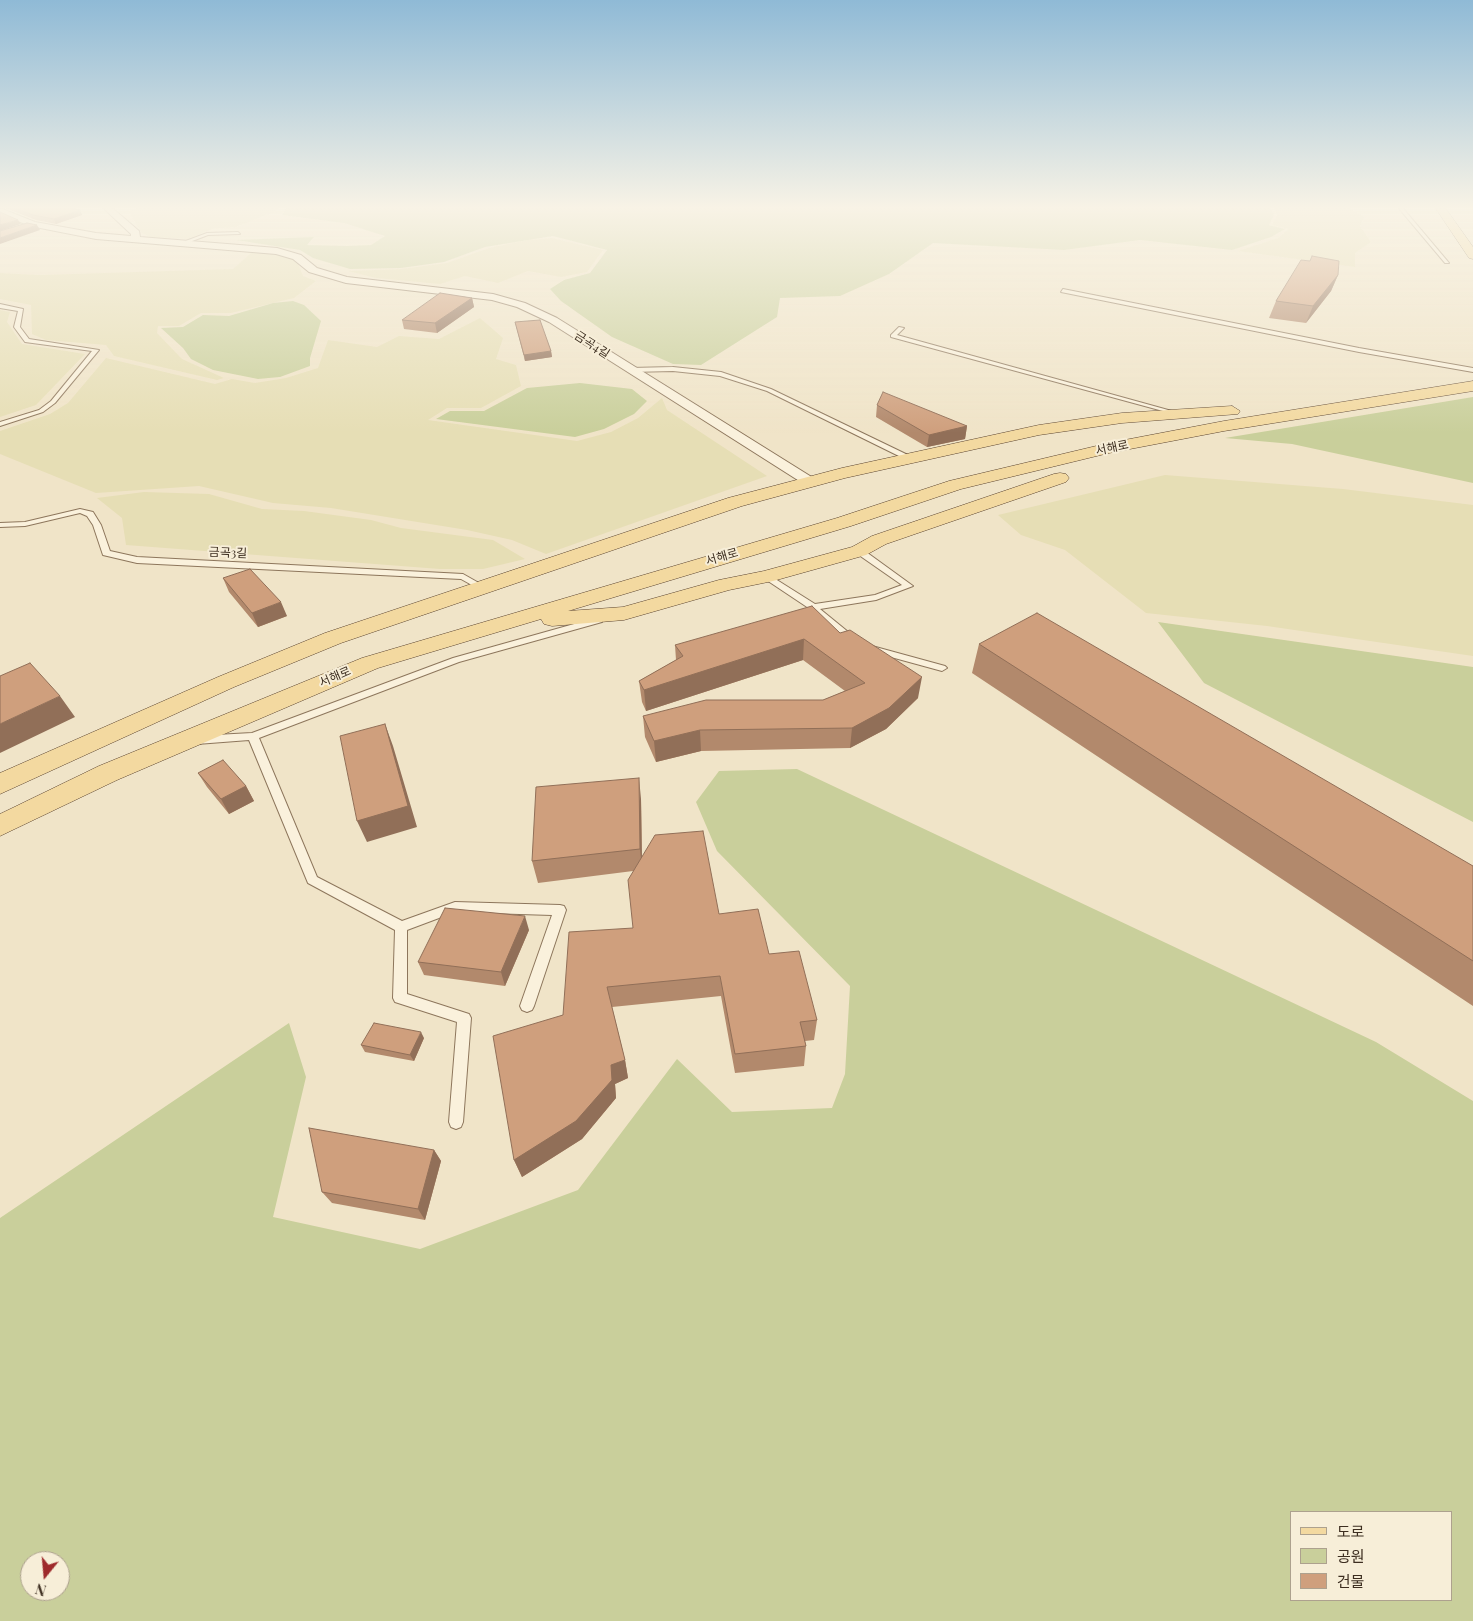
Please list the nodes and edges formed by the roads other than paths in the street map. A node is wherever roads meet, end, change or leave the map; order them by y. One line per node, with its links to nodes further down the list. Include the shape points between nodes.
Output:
1 (360, 282): 5 (street, 금곡4길, via 493,297 520,305 553,320)
2 (1063, 291): 6 (lane, via 1359,350)
3 (0, 306): 9 (lane, via 21,310 17,327 27,341 96,350 54,402 41,411)
4 (901, 328): 8 (lane, via 893,336)
5 (630, 370): 11 (lane, via 673,369 721,374 769,390); 12 (street, 금곡4길)
6 (1471, 381): 7 (main road, 서해로, via 1434,382 1291,400); 10 (main road, 서해로)
7 (1236, 411): 8 (main road); 24 (main road, 서해로, via 1059,445 500,605 362,651 130,746)
8 (1176, 413): 11 (main road, via 1040,430)
9 (0, 424)
10 (1174, 436): 14 (main road, via 879,540); 19 (main road, 서해로, via 955,485 844,522)
11 (908, 457): 12 (main road)
12 (810, 481): 16 (main road, via 736,502)
13 (0, 525): 16 (lane, 금곡3길, via 25,524 80,511 90,514 97,525 106,553 137,560 463,577)
14 (859, 551): 15 (main road); 17 (lane, via 909,586 876,597)
15 (766, 577): 17 (lane); 18 (main road, via 726,584)
16 (482, 587): 23 (main road, via 333,638 226,682)
17 (814, 607): 20 (lane, via 860,647)
18 (624, 613): 19 (main road); 21 (lane, via 456,660)
19 (508, 621): 22 (main road, 서해로, via 370,663)
20 (942, 668)
21 (253, 736): 22 (lane); 26 (lane, via 312,880)
22 (181, 742): 25 (main road, 서해로, via 108,773)
23 (0, 784)
24 (0, 806)
25 (0, 826)
26 (401, 927): 27 (lane, via 455,907 560,910); 28 (lane, via 400,998 464,1018)
27 (527, 1006)
28 (456, 1122)

